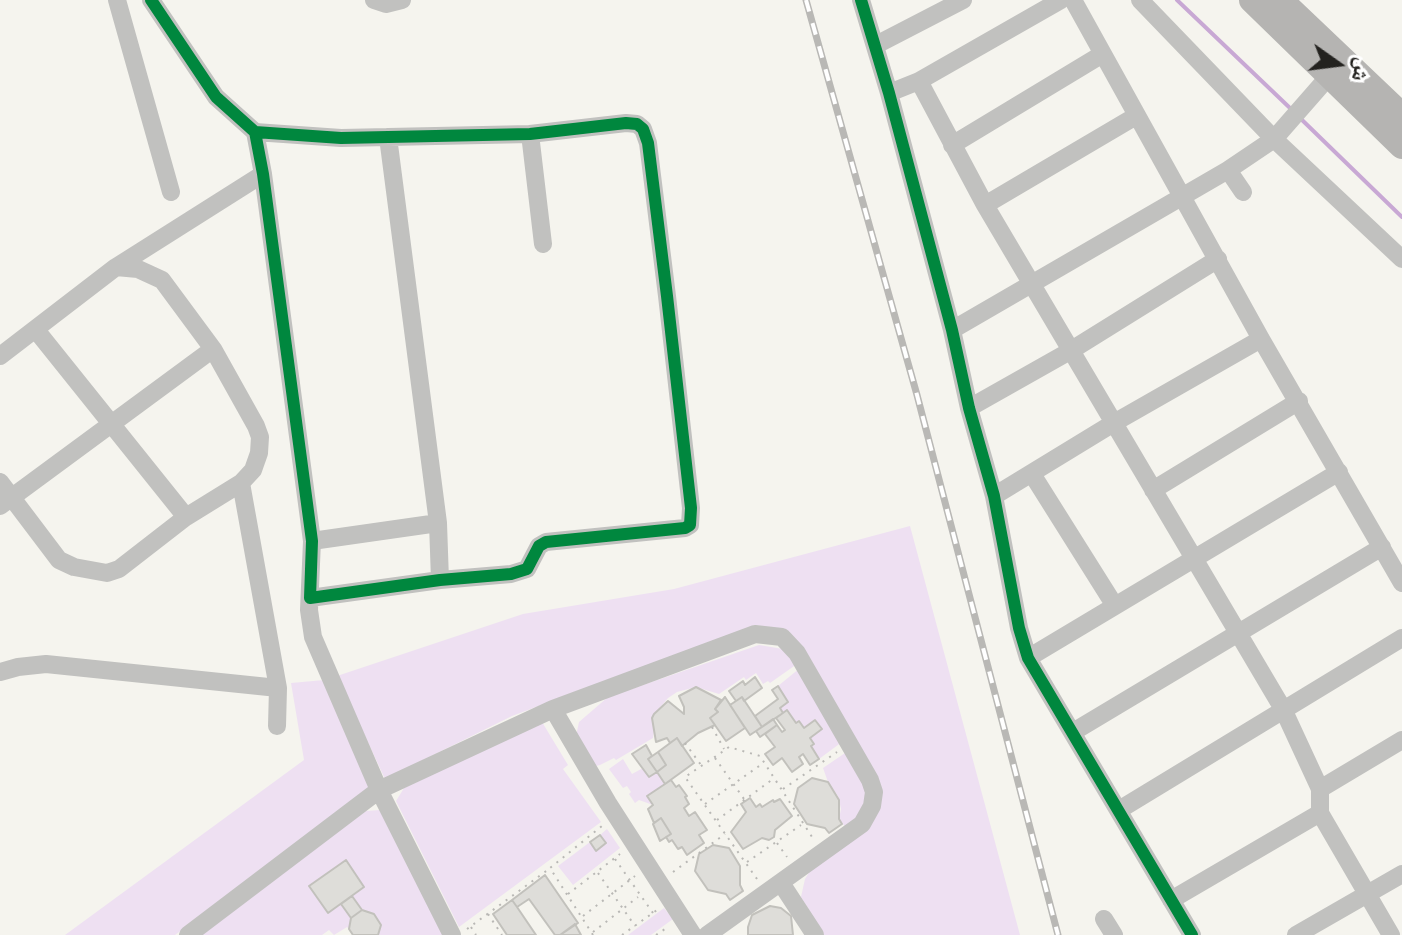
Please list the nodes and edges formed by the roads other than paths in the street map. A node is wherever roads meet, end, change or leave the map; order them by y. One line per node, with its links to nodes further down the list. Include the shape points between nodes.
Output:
1 (117, 0): 27 (street)
2 (151, 0): 19 (street, via 216,97)
3 (374, 0): 4 (street)
4 (400, 0)
5 (861, 0): 12 (street)
6 (963, 0): 12 (street)
7 (1061, 0): 14 (street)
8 (1073, 0): 13 (street)
9 (1140, 0): 20 (street)
10 (1252, 0): 15 (highway)
11 (1280, 0): 18 (highway)
12 (876, 45): 16 (street)
13 (1101, 55): 17 (street); 23 (street)
14 (919, 81): 16 (street); 23 (street)
15 (1323, 83): 20 (street); 24 (highway)
16 (889, 93): 37 (street)
17 (1136, 116): 29 (street); 30 (street)
18 (1402, 116)
19 (255, 132): 22 (street); 26 (street)
20 (1278, 133): 25 (street); 33 (street)
21 (530, 134): 22 (street); 31 (street); 57 (street, via 626,123 643,129 692,518 685,528 546,542 527,569)
22 (388, 137): 53 (street)
23 (952, 145): 30 (street)
24 (1402, 146)
25 (1228, 170): 28 (street); 29 (street)
26 (263, 174): 34 (street); 54 (street)
27 (171, 192)
28 (1243, 192)
29 (1183, 196): 32 (street); 35 (street)
30 (985, 205): 35 (street)
31 (543, 244)
32 (1218, 259): 38 (street); 40 (street)
33 (1402, 259)
34 (116, 267): 36 (street); 39 (street, via 138,269 162,280)
35 (1033, 285): 37 (street); 40 (street)
36 (36, 330): 41 (street); 44 (street)
37 (952, 330): 43 (street)
38 (1261, 339): 42 (street); 45 (street)
39 (213, 349): 44 (street); 48 (street, via 260,437 253,470)
40 (1070, 351): 43 (street); 45 (street)
41 (0, 356)
42 (1299, 401): 46 (street); 49 (street)
43 (969, 408): 51 (street)
44 (111, 423): 50 (street); 52 (street)
45 (1112, 424): 47 (street); 49 (street)
46 (1339, 472): 55 (street); 56 (street)
47 (1032, 474): 51 (street); 60 (street)
48 (241, 483): 52 (street); 65 (street)
49 (1153, 490): 56 (street)
50 (3, 495): 52 (street, via 59,560 107,573)
51 (994, 496): 63 (street)
52 (186, 517)
53 (438, 523): 54 (street); 57 (street)
54 (312, 541): 59 (street)
55 (1382, 547): 58 (street); 61 (street)
56 (1194, 559): 60 (street); 61 (street)
57 (440, 580): 59 (street)
58 (1402, 583)
59 (310, 598): 72 (street, via 313,637)
60 (1115, 606): 63 (street)
61 (1238, 634): 67 (street); 69 (street)
62 (1402, 638): 67 (street)
63 (1028, 658): 69 (street)
64 (0, 672): 65 (street, via 46,664)
65 (278, 688): 68 (street)
66 (553, 709): 72 (street); 76 (street, via 755,634 782,637 797,653 874,792 862,824); 82 (street)
67 (1283, 709): 71 (street); 73 (street)
68 (277, 726)
69 (1073, 732): 73 (street)
70 (1402, 740): 71 (street)
71 (1320, 789): 74 (street)
72 (379, 790): 80 (street); 81 (street)
73 (1119, 810): 78 (street)
74 (1320, 813): 77 (street); 78 (street)
75 (1402, 874): 77 (street)
76 (774, 888): 83 (street); 84 (street)
77 (1366, 895): 87 (street); 88 (street)
78 (1171, 900): 86 (street)
79 (1104, 919): 85 (street)
80 (188, 935)
81 (452, 935)
82 (693, 935)
83 (707, 935)
84 (815, 935)
85 (1114, 935)
86 (1192, 935)
87 (1296, 935)
88 (1391, 935)

